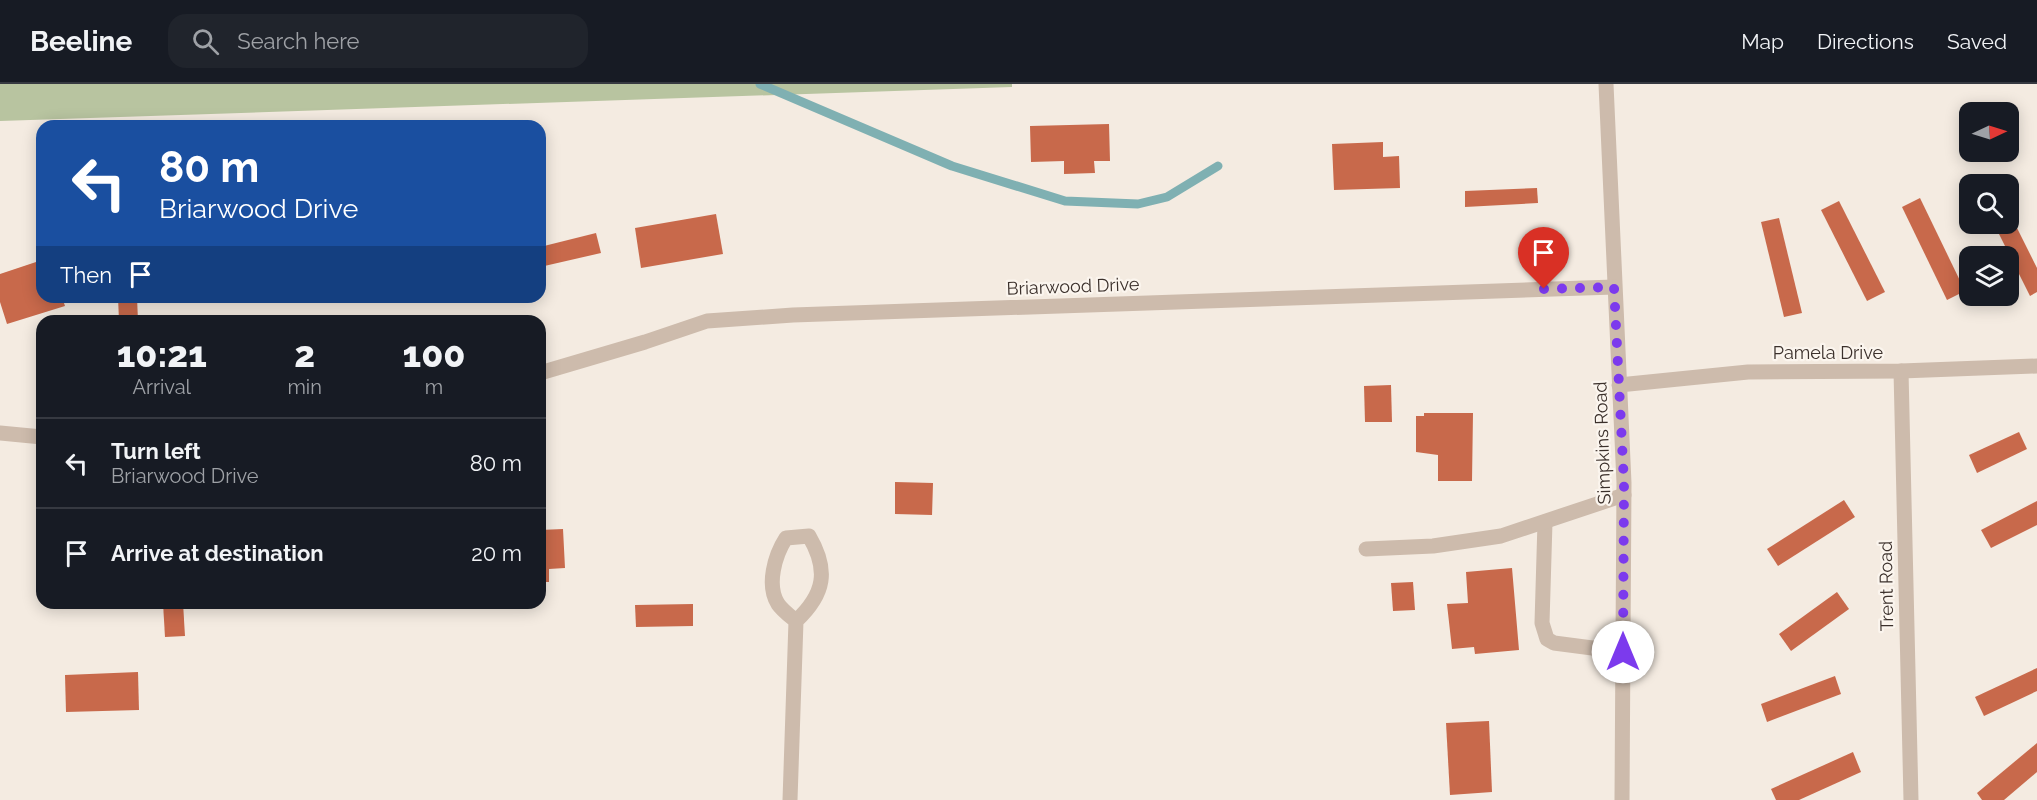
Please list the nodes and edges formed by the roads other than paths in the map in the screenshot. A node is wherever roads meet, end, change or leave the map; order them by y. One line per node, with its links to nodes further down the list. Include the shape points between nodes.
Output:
1 (1606, 84): 2 (street, Simpkins Road)
2 (1614, 287): 4 (street, Briarwood Drive, via 707,321); 6 (street, Simpkins Road)
3 (2037, 366): 5 (street, Pamela Drive)
4 (546, 371)
5 (1901, 371): 6 (street, Pamela Drive, via 1748,372); 16 (street, Trent Road)
6 (1619, 385): 9 (street, Simpkins Road)
7 (0, 433): 8 (street)
8 (36, 436)
9 (1624, 495): 10 (street); 13 (street, Simpkins Road)
10 (1545, 522): 11 (street, via 1500,536); 13 (street, via 1542,623 1547,639)
11 (1366, 549)
12 (796, 621): 12 (street, via 812,606 821,585 820,556 808,536 786,538 776,553 772,577 777,603); 14 (street)
13 (1623, 652): 15 (street, Simpkins Road)
14 (790, 800)
15 (1622, 800)
16 (1911, 800)

